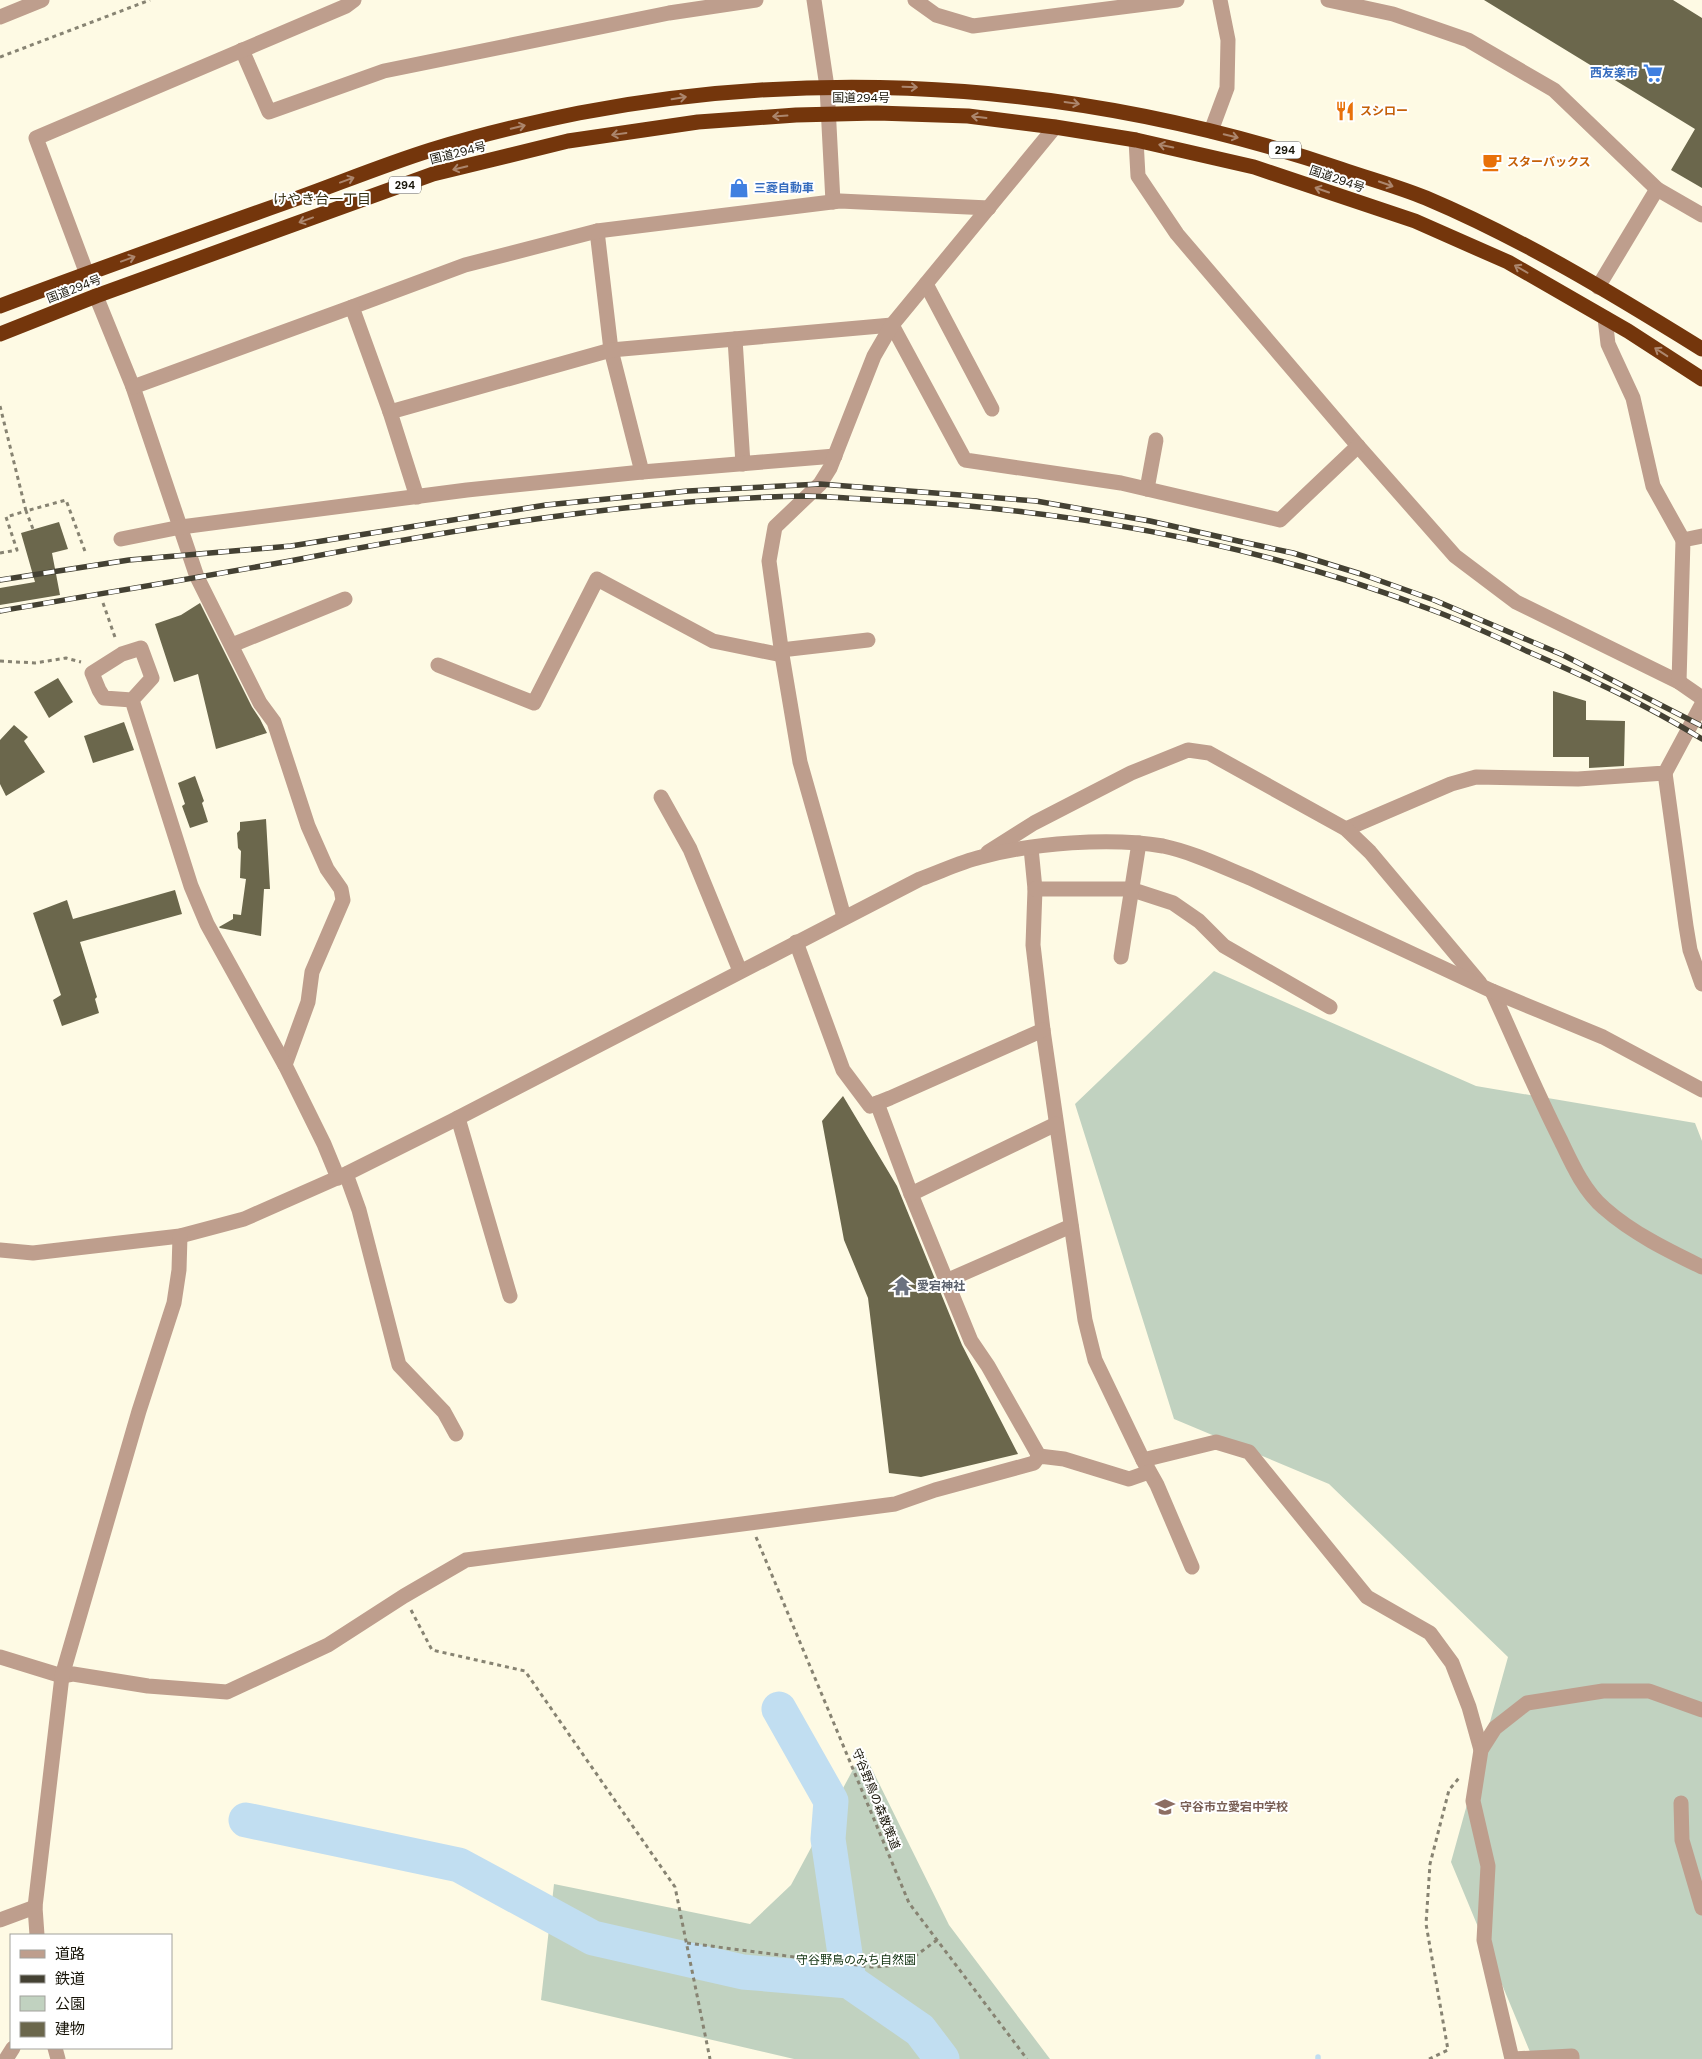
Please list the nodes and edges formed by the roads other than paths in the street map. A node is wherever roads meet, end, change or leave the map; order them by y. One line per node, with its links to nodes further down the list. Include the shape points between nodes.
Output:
1 (42, 0): 10 (street)
2 (354, 0): 11 (street)
3 (756, 0): 9 (street)
4 (814, 0): 12 (street)
5 (915, 0): 6 (street, via 936,15 974,26)
6 (1178, 0)
7 (1220, 0): 15 (street, via 1228,40 1227,88)
8 (1328, 0): 17 (street, via 1393,14 1468,40 1554,90)
9 (667, 6): 11 (street, via 384,71 268,112)
10 (0, 17)
11 (242, 50): 22 (street, via 36,138)
12 (827, 87): 13 (street); 15 (highway, 国道294号 / 294, one-way to 15, via 978,91 1079,104); 22 (highway, 国道294号 / 294, one-way to 12, via 432,150 508,129 580,113 696,96)
13 (829, 113): 14 (highway, 国道294号 / 294, one-way to 13, via 968,116); 18 (street); 25 (highway, 国道294号 / 294, one-way to 25, via 698,122 568,141 433,174)
14 (1055, 127): 16 (highway, 国道294号 / 294); 19 (street)
15 (1211, 131): 24 (highway, 国道294号 / 294, one-way to 24, via 1281,149 1424,197 1517,240)
16 (1136, 140): 28 (highway, 国道294号 / 294, one-way to 16, via 1508,262 1415,221 1254,167); 39 (street, via 1138,176 1177,234)
17 (1657, 189): 20 (street); 24 (street)
18 (833, 202): 19 (street); 21 (street)
19 (989, 208): 23 (street)
20 (1702, 215)
21 (597, 231): 27 (street, via 465,265); 33 (street)
22 (87, 274): 26 (highway, 国道294号 / 294)
23 (926, 284): 29 (street); 36 (street)
24 (1598, 287): 32 (highway, 国道294号 / 294)
25 (96, 296): 30 (highway, 国道294号 / 294); 35 (street)
26 (0, 306)
27 (352, 307): 35 (street); 37 (street)
28 (1605, 318): 34 (highway, 国道294号 / 294, one-way to 28); 48 (street, via 1608,344 1633,398 1653,486)
29 (892, 326): 31 (street); 40 (street, via 874,356); 43 (street, via 965,460)
30 (0, 334)
31 (735, 339): 33 (street); 41 (street)
32 (1702, 349)
33 (611, 350): 37 (street); 42 (street)
34 (1702, 379)
35 (133, 387): 45 (street)
36 (992, 409)
37 (390, 412): 44 (street)
38 (1156, 440): 43 (street)
39 (1358, 446): 43 (street, via 1280,520); 54 (street, via 1455,556 1516,602)
40 (836, 456): 41 (street); 52 (street, via 820,484 775,527 769,561)
41 (743, 464): 42 (street)
42 (642, 472): 44 (street)
43 (1148, 489)
44 (417, 497): 45 (street)
45 (181, 527): 47 (street); 51 (street, via 197,577)
46 (1702, 536): 48 (street)
47 (121, 539)
48 (1683, 540): 54 (street)
49 (345, 599): 51 (street)
50 (868, 640): 52 (street)
51 (232, 645): 75 (street, via 260,703 274,722 308,826 327,869 341,889 343,900 312,972 308,1002)
52 (781, 652): 53 (street, via 713,641 596,579 534,703); 66 (street, via 800,762)
53 (438, 665)
54 (1679, 682): 55 (street)
55 (1702, 698)
56 (132, 700): 56 (street, via 104,698 92,673 122,654 141,648 152,678); 75 (street, via 191,886 207,924)
57 (1702, 704): 58 (street)
58 (1664, 774): 60 (street, via 1578,780 1476,777 1451,784); 68 (street)
59 (661, 796): 70 (street, via 690,849)
60 (1346, 829): 63 (street, via 1209,753 1188,750 1131,772 1034,823); 72 (street, via 1370,852)
61 (1139, 843): 62 (street); 65 (street); 72 (street, via 1166,847 1250,878)
62 (1030, 848): 63 (street); 64 (street)
63 (980, 857): 66 (street, via 920,879)
64 (1034, 888): 65 (street); 74 (street, via 1033,945)
65 (1130, 889): 69 (street); 73 (street, via 1173,903 1199,921 1224,946)
66 (844, 917): 67 (street)
67 (796, 942): 70 (street); 77 (street, via 843,1070 870,1106)
68 (1696, 949): 71 (street)
69 (1121, 957)
70 (740, 971): 78 (street)
71 (1702, 984)
72 (1487, 989): 76 (street, via 1603,1037); 85 (street, via 1576,1172 1602,1207 1629,1228)
73 (1330, 1007)
74 (1043, 1030): 77 (street); 79 (street)
75 (285, 1065): 80 (street)
76 (1702, 1090)
77 (877, 1104): 81 (street)
78 (458, 1118): 80 (street); 87 (street)
79 (1056, 1124): 81 (street); 82 (street)
80 (342, 1176): 83 (street, via 244,1219); 88 (street, via 359,1210 399,1365 444,1412)
81 (910, 1194): 86 (street)
82 (1071, 1226): 86 (street); 90 (street, via 1085,1320 1095,1360)
83 (180, 1236): 84 (street, via 33,1253); 93 (street, via 174,1303 138,1411)
84 (1, 1252)
85 (1702, 1267)
86 (946, 1281): 89 (street, via 971,1340)
87 (510, 1296)
88 (456, 1434)
89 (1039, 1456): 90 (street, via 1064,1459 1129,1479); 93 (street, via 1034,1463 895,1504 466,1560 328,1645 227,1692 148,1686 73,1674)
90 (1146, 1466): 91 (street); 95 (street, via 1216,1442 1249,1452 1367,1597 1430,1633 1452,1663)
91 (1192, 1567)
92 (0, 1656): 93 (street)
93 (62, 1676): 97 (street)
94 (1702, 1710): 95 (street, via 1649,1691 1602,1691 1527,1703 1495,1728)
95 (1481, 1750): 101 (street, via 1473,1801 1488,1866 1484,1940 1512,2058 1572,2056)
96 (1680, 1803): 98 (street, via 1682,1840)
97 (35, 1907): 99 (street); 100 (street)
98 (1702, 1908)
99 (0, 1920)
100 (37, 1934)
101 (1572, 2059)

